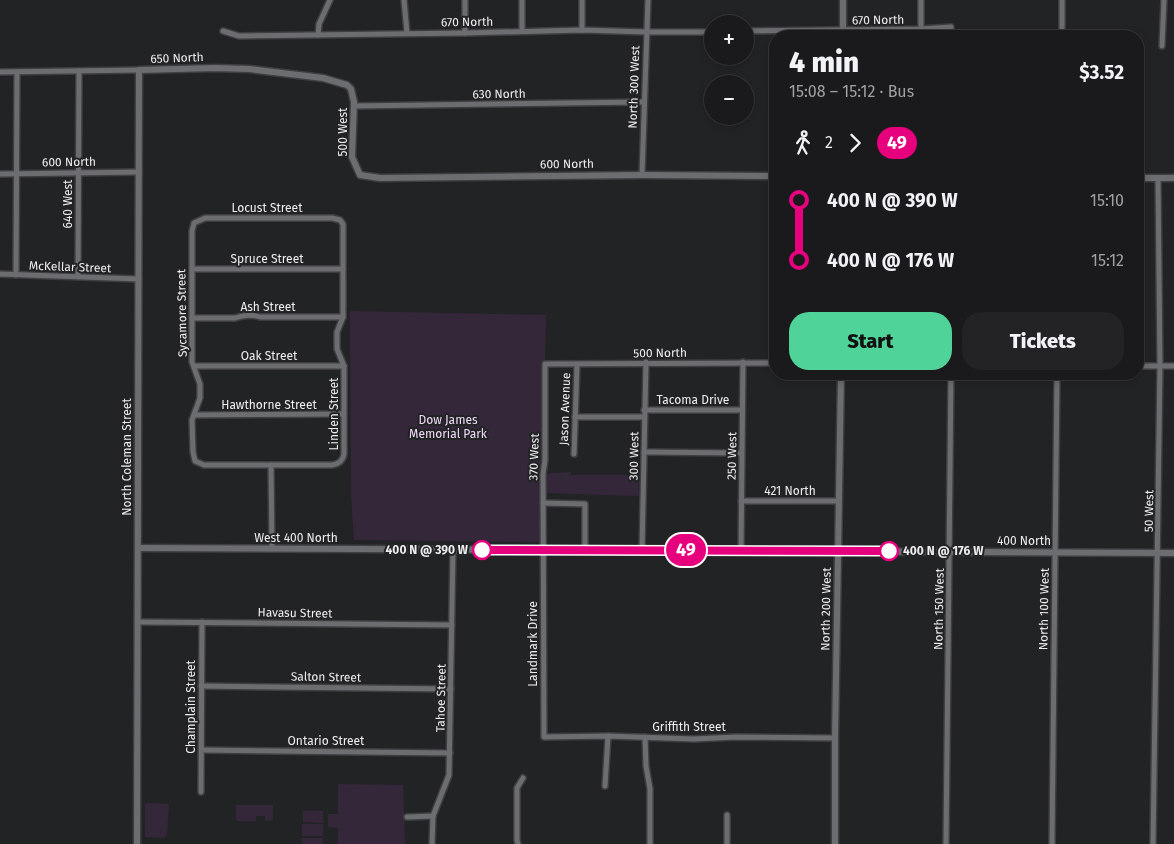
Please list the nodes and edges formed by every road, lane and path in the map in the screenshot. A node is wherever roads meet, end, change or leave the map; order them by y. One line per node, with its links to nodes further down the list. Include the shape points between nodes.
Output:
1 (330, 0): 25 (street, via 319,24)
2 (404, 0): 23 (street)
3 (465, 0): 24 (street)
4 (522, 0): 12 (street)
5 (582, 0): 13 (street)
6 (648, 0): 21 (street, North 300 West)
7 (843, 0): 14 (street)
8 (921, 0): 11 (street)
9 (1062, 0): 17 (street)
10 (1164, 0): 26 (street)
11 (921, 29): 15 (street, 670 North); 16 (street, 670 North)
12 (522, 30): 13 (street, 670 North); 24 (street, 670 North)
13 (582, 30): 21 (street, 670 North)
14 (843, 30)
15 (902, 30)
16 (951, 30)
17 (1062, 30)
18 (223, 31): 25 (street, 670 North, via 239,36)
19 (754, 31): 20 (street, 670 North)
20 (769, 31)
21 (646, 32): 22 (street, 670 North); 32 (street, North 300 West)
22 (704, 32)
23 (406, 33): 24 (street, 670 North); 25 (street, 670 North)
24 (465, 33)
25 (318, 35)
26 (1162, 46)
27 (139, 70): 28 (street, 650 North); 31 (street, 650 North, via 264,70 328,79); 34 (street, North Coleman Street)
28 (79, 71): 30 (street, 650 North); 35 (street, 640 West)
29 (0, 72): 30 (street, 650 North)
30 (18, 72): 37 (street)
31 (351, 89): 33 (street, 500 West)
32 (643, 102): 33 (street, 630 North); 39 (street, North 300 West)
33 (354, 106): 38 (street, 500 West, via 352,157)
34 (139, 172): 35 (street, 600 North); 51 (street, North Coleman Street)
35 (78, 173): 37 (street, 600 North); 50 (street, 640 West)
36 (0, 174): 37 (street, 600 North)
37 (17, 174): 49 (street)
38 (360, 175): 39 (street, 600 North, via 380,178)
39 (642, 175): 40 (street, 600 North)
40 (769, 176)
41 (1144, 178): 42 (street)
42 (1158, 178): 43 (street); 62 (street, 50 West)
43 (1174, 178)
44 (340, 220): 45 (street, Locust Street, via 205,218); 47 (street, Linden Street, via 343,228)
45 (194, 223): 46 (street, Sycamore Street)
46 (192, 269): 47 (street, Spruce Street); 53 (street, Sycamore Street)
47 (343, 269): 52 (street, Linden Street)
48 (0, 274): 49 (street, McKellar Street)
49 (16, 275): 50 (street, McKellar Street)
50 (78, 277): 51 (street, McKellar Street)
51 (138, 279): 81 (street, North Coleman Street)
52 (343, 317): 53 (street, Ash Street, via 241,315 234,318); 60 (street, Linden Street, via 337,332 337,349)
53 (192, 318): 59 (street, Sycamore Street)
54 (646, 362): 55 (street, 500 North); 58 (street, 500 North); 67 (street, 300 West)
55 (743, 362): 56 (street, 500 North); 68 (street, 250 West)
56 (769, 363)
57 (545, 364): 58 (street, 500 North); 80 (street, 370 West)
58 (577, 365): 71 (street, Jason Avenue)
59 (194, 366): 60 (street, Oak Street); 70 (street, Sycamore Street, via 200,384 200,398)
60 (344, 366): 69 (street, Linden Street)
61 (1144, 366): 62 (street)
62 (1160, 366): 63 (street); 91 (street, 50 West)
63 (1174, 366)
64 (840, 380): 79 (street, North 200 West)
65 (951, 380): 89 (street, North 150 West)
66 (1056, 380): 90 (street, North 100 West)
67 (644, 410): 68 (street, Tacoma Drive); 72 (street, 300 West)
68 (742, 410): 74 (street, 250 West)
69 (344, 414): 70 (street, Hawthorne Street); 77 (street, Linden Street, via 344,454 338,464)
70 (194, 415): 76 (street, Sycamore Street)
71 (575, 417): 72 (street); 75 (street, Jason Avenue)
72 (644, 417): 73 (street, 300 West)
73 (644, 452): 74 (street); 86 (street, 300 West)
74 (741, 453): 78 (street, 250 West)
75 (574, 454)
76 (195, 461): 77 (street, Linden Street, via 204,466)
77 (271, 465): 82 (street)
78 (741, 501): 79 (street, 421 North); 87 (street, 250 West)
79 (838, 501): 88 (street, North 200 West)
80 (543, 503): 84 (street, 370 West); 85 (street, via 585,504)
81 (138, 548): 82 (street, West 400 North); 93 (street, North Coleman Street)
82 (272, 550): 83 (street, West 400 North)
83 (453, 550): 84 (street, 400 North); 95 (street, Tahoe Street)
84 (543, 550): 85 (street, 400 North); 99 (street, Landmark Drive)
85 (585, 550): 86 (street, 400 North)
86 (642, 550): 87 (street, 400 North)
87 (741, 550): 88 (street, 400 North)
88 (838, 550): 89 (street, 400 North); 101 (street, North 200 West)
89 (950, 552): 90 (street, 400 North); 116 (street, North 150 West)
90 (1055, 552): 91 (street, 400 North); 117 (street, North 100 West)
91 (1158, 553): 92 (street, 400 North); 118 (street, 50 West)
92 (1174, 553)
93 (139, 622): 94 (street, Havasu Street); 110 (street, North Coleman Street)
94 (202, 622): 95 (street, Havasu Street); 96 (street, Champlain Street)
95 (452, 625): 97 (street, Tahoe Street)
96 (201, 686): 97 (street, Salton Street); 102 (street, Champlain Street)
97 (451, 689): 103 (street, Tahoe Street)
98 (608, 736): 99 (street, Griffith Street); 100 (street, Griffith Street); 105 (street)
99 (544, 737)
100 (645, 738): 101 (street, Griffith Street); 113 (street, via 650,789)
101 (835, 738): 115 (street, North 200 West)
102 (202, 750): 103 (street, Ontario Street); 106 (street, Champlain Street)
103 (450, 752): 108 (street, Tahoe Street, via 449,775)
104 (522, 778): 112 (street, via 517,788)
105 (606, 786)
106 (201, 792)
107 (727, 815): 114 (street)
108 (433, 816): 109 (street); 111 (street, Tahoe Street)
109 (407, 817)
110 (137, 844)
111 (432, 844)
112 (518, 844)
113 (650, 844)
114 (727, 844)
115 (835, 844)
116 (946, 844)
117 (1052, 844)
118 (1153, 844)

